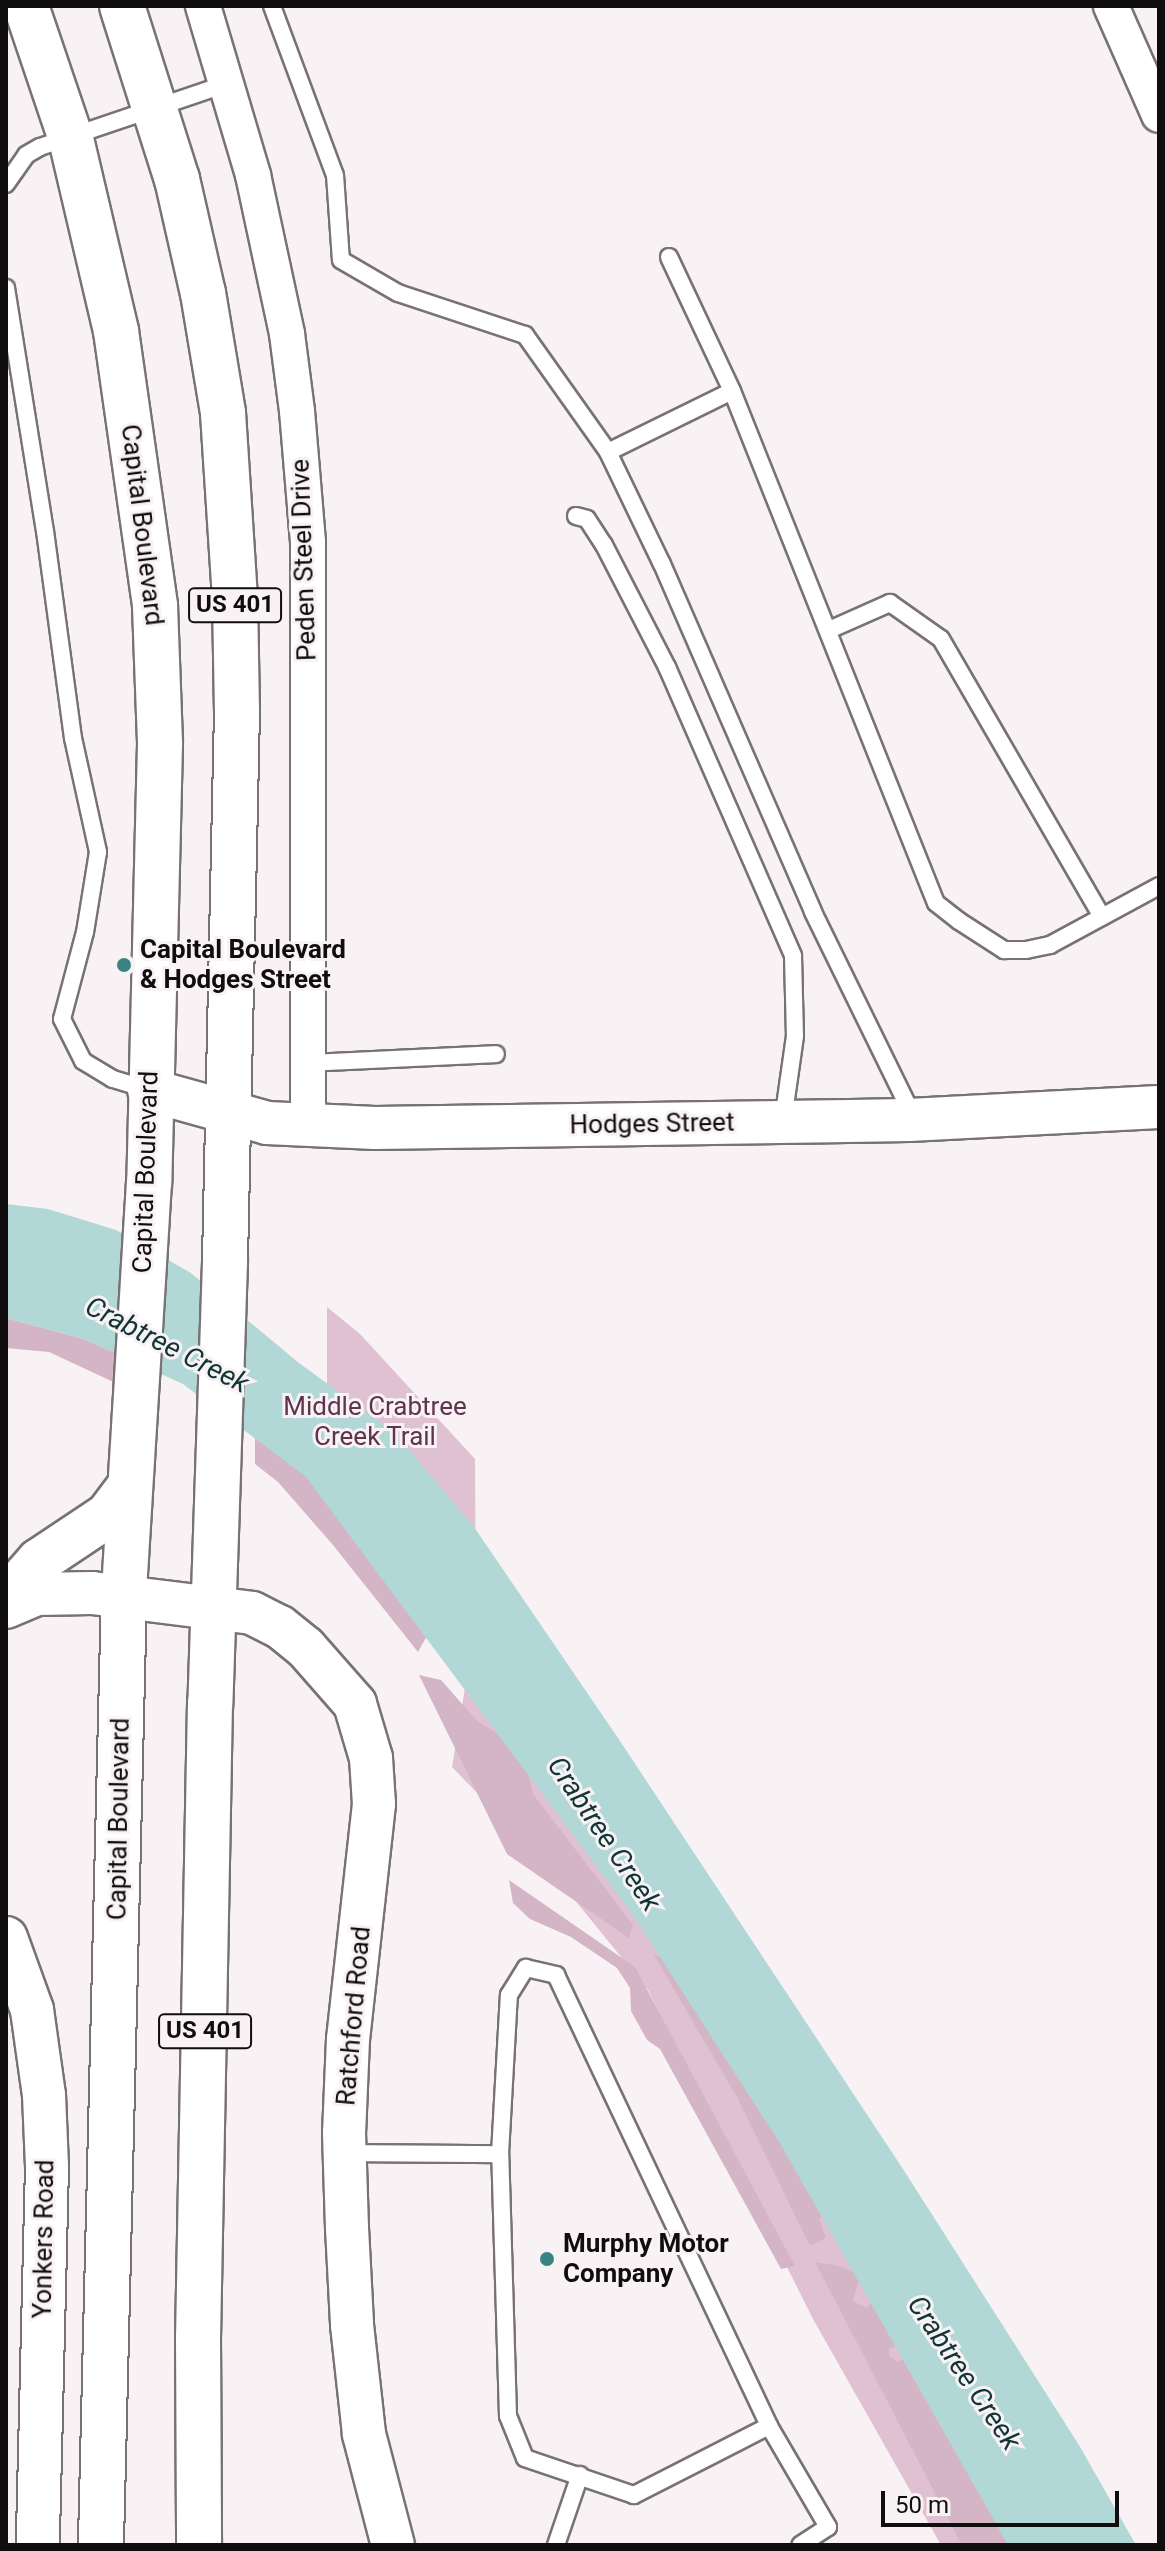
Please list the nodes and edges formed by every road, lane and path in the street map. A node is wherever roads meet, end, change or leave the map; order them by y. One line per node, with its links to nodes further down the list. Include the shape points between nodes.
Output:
1 (26, 6): 9 (main road, Capital Boulevard / US 401)
2 (122, 6): 7 (main road, US 401)
3 (203, 6): 6 (street, Peden Steel Drive)
4 (272, 6): 14 (lane, via 335,175 341,260 398,293 525,335)
5 (1111, 6): 8 (street)
6 (226, 84): 7 (lane); 20 (street, Peden Steel Drive, via 253,175 287,334 307,527)
7 (155, 109): 9 (lane); 23 (main road, US 401, via 203,293 223,413 233,528 237,711)
8 (1159, 115)
9 (71, 139): 10 (lane, via 26,155); 21 (main road, Capital Boulevard / US 401, via 116,331 155,606 160,744)
10 (6, 184)
11 (669, 257): 13 (lane)
12 (6, 288): 21 (lane, via 73,738 98,852 85,932 62,1019 83,1061 113,1079)
13 (732, 391): 14 (lane); 16 (lane)
14 (608, 452): 24 (lane, via 813,912)
15 (576, 516): 25 (lane, via 587,519 604,545 660,654 793,956 795,1036)
16 (829, 630): 18 (lane, via 890,603 941,639); 18 (lane, via 936,903 1004,950 1050,945)
17 (1159, 886): 18 (lane)
18 (1102, 917)
19 (496, 1054): 20 (lane)
20 (308, 1063): 26 (street, Peden Steel Drive)
21 (149, 1090): 23 (street, Hodges Street); 27 (main road, Capital Boulevard / US 401, via 149,1182)
22 (1159, 1107): 24 (street, Hodges Street)
23 (227, 1112): 26 (street, Hodges Street, via 267,1123); 30 (main road, US 401, via 218,1517)
24 (915, 1119): 25 (street, Hodges Street)
25 (783, 1122): 26 (street, Hodges Street)
26 (308, 1126)
27 (131, 1471): 28 (main road, Capital Boulevard / US 401); 29 (main road, via 108,1515 39,1561)
28 (124, 1594): 30 (street); 31 (street, via 37,1594); 38 (main road, Capital Boulevard / US 401)
29 (6, 1599)
30 (194, 1604): 33 (street, Ratchford Road, via 258,1615 305,1647 355,1704 371,1758 374,1804 348,2039); 39 (main road, US 401)
31 (6, 1607)
32 (6, 1938): 37 (street, Yonkers Road, via 32,2010 44,2095)
33 (344, 2153): 34 (lane); 40 (street, Ratchford Road, via 352,2325 364,2434)
34 (500, 2154): 35 (lane, via 509,1995 526,1968 556,1975); 36 (lane, via 508,2416 525,2458)
35 (769, 2426): 36 (lane, via 634,2495); 42 (lane, via 828,2527)
36 (580, 2475): 41 (lane)
37 (38, 2545)
38 (101, 2545)
39 (199, 2545)
40 (393, 2545)
41 (556, 2545)
42 (800, 2545)

